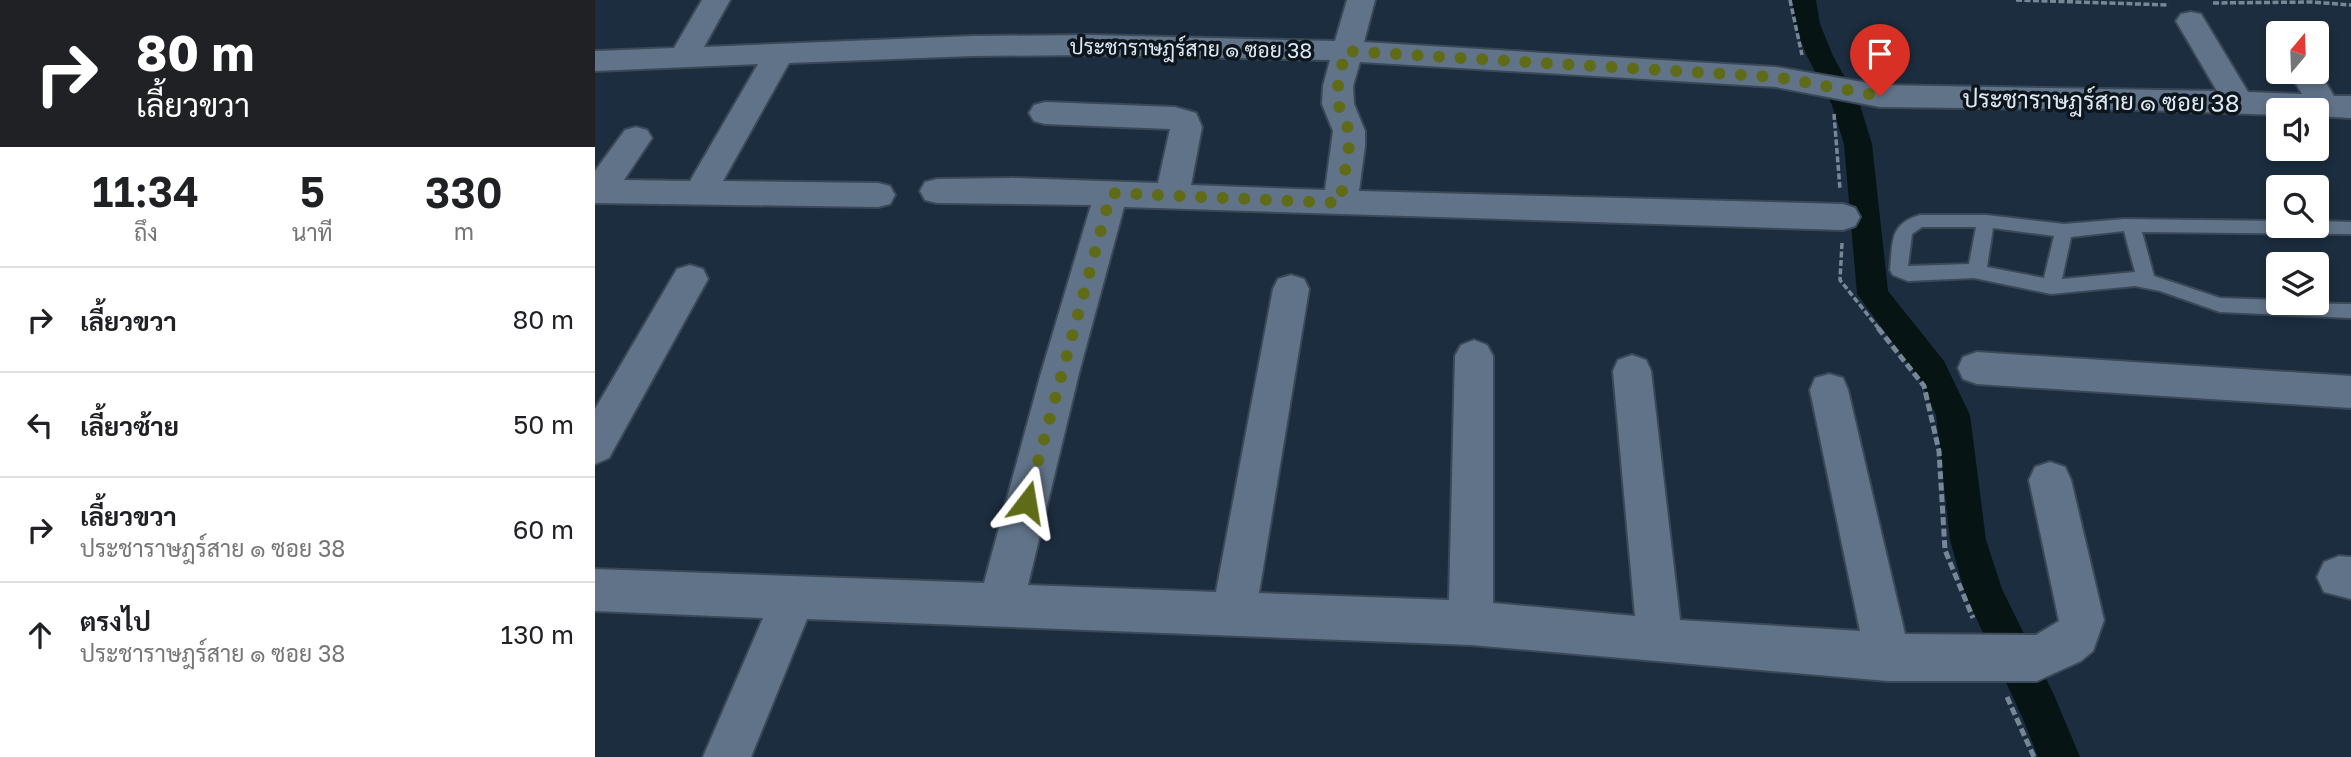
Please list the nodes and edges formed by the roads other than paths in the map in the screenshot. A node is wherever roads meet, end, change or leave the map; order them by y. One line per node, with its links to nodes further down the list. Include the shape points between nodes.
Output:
1 (716, 0): 6 (street)
2 (1361, 0): 4 (street)
3 (2191, 21): 9 (street)
4 (1345, 51): 5 (street, ประชาราษฎร์สาย ๑ ซอย 38, via 1090,45); 9 (street, ประชาราษฎร์สาย ๑ ซอย 38, via 1776,77 1898,96); 19 (street, via 1338,104 1349,131 1349,146)
5 (779, 54): 6 (street, ประชาราษฎร์สาย ๑ ซอย 38); 15 (street)
6 (683, 58): 7 (street, ประชาราษฎร์สาย ๑ ซอย 38)
7 (595, 61)
8 (2316, 84): 10 (street)
9 (2239, 103): 10 (street, ประชาราษฎร์สาย ๑ ซอย 38)
10 (2338, 107)
11 (1045, 113): 18 (street, via 1185,121)
12 (636, 138): 14 (street)
13 (937, 191): 16 (street)
14 (597, 192): 15 (street)
15 (699, 193): 17 (street)
16 (1111, 193): 18 (street); 40 (street)
17 (878, 195)
18 (1171, 195): 19 (street)
19 (1340, 203): 20 (street)
20 (1843, 217)
21 (1986, 221): 24 (lane); 25 (lane); 25 (lane, via 1920,221 1903,234 1902,273)
22 (2133, 225): 23 (lane); 24 (lane); 27 (lane)
23 (2351, 228)
24 (2064, 231): 28 (lane)
25 (1977, 272): 28 (lane)
26 (690, 279): 36 (street)
27 (2146, 280): 28 (lane); 30 (lane, via 2220,305)
28 (2051, 287)
29 (1291, 289): 41 (street)
30 (2351, 311)
31 (1474, 356): 42 (street)
32 (1977, 368): 35 (street)
33 (1632, 371): 43 (street)
34 (1829, 390): 44 (street)
35 (2351, 392)
36 (595, 446)
37 (2050, 481): 44 (street, via 2082,620 2077,635 2065,645 2010,659)
38 (595, 590): 39 (street)
39 (794, 598): 40 (street); 45 (street)
40 (1001, 604): 41 (street)
41 (1234, 612): 42 (street)
42 (1471, 623): 43 (street)
43 (1660, 640): 44 (street)
44 (1888, 658)
45 (727, 757)

